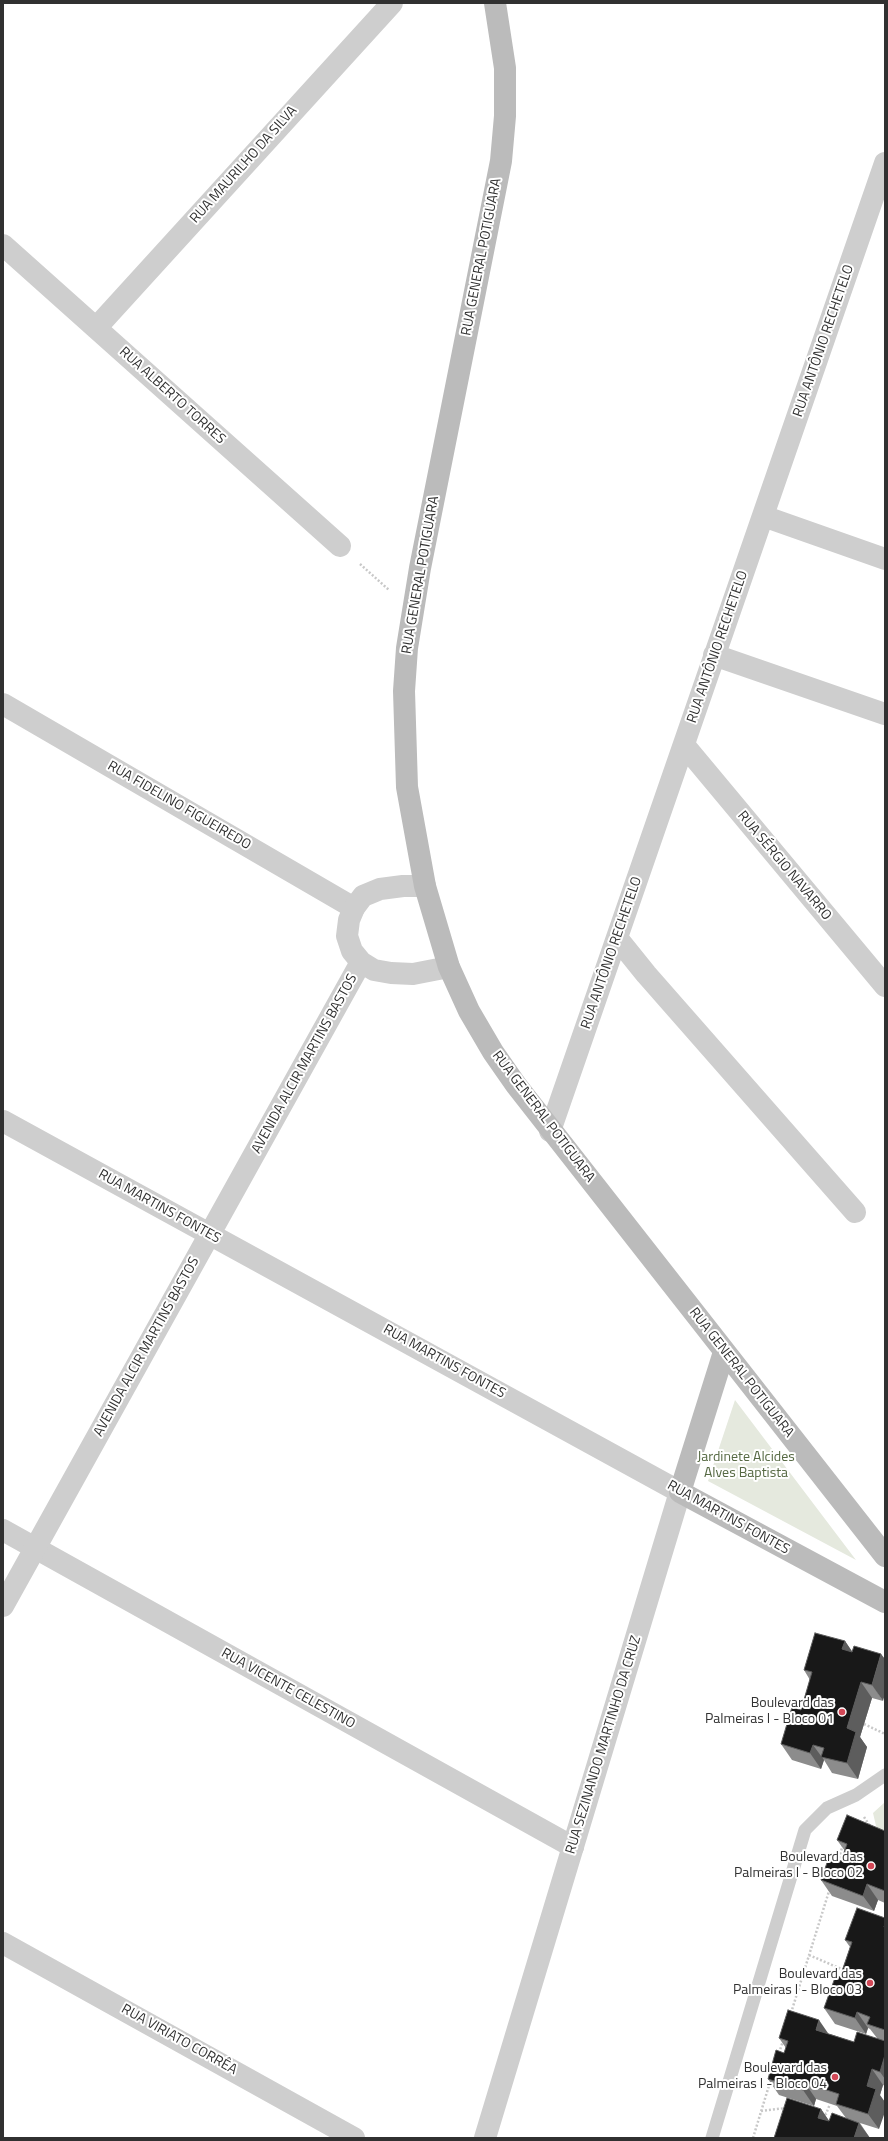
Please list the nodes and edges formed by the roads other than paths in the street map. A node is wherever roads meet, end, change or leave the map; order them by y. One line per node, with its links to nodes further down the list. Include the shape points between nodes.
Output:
1 (392, 3): 5 (street, RUA MAURILHO DA SILVA)
2 (495, 3): 13 (main road, RUA GENERAL POTIGUARA, via 505,68 505,116 501,161 412,610 404,691 407,787)
3 (885, 163): 6 (street, RUA ANTÔNIO RECHETELO)
4 (3, 245): 5 (street, RUA ALBERTO TORRES)
5 (96, 328): 7 (street, RUA ALBERTO TORRES)
6 (763, 516): 8 (street); 9 (street, RUA ANTÔNIO RECHETELO)
7 (340, 546)
8 (885, 559)
9 (714, 655): 11 (street); 12 (street, RUA ANTÔNIO RECHETELO)
10 (3, 704): 14 (street, RUA FIDELINO FIGUEIREDO)
11 (885, 714)
12 (684, 745): 15 (street, RUA ANTÔNIO RECHETELO); 18 (street, RUA SÉRGIO NAVARRO)
13 (425, 886): 14 (street, via 380,888 363,896); 17 (main road, RUA GENERAL POTIGUARA)
14 (354, 908): 16 (street, via 347,936 352,951)
15 (617, 938): 20 (street, RUA ANTÔNIO RECHETELO); 21 (street)
16 (361, 962): 17 (street, via 374,970 390,973 413,974); 22 (street, AVENIDA ALCIR MARTINS BASTOS)
17 (450, 967): 20 (main road, RUA GENERAL POTIGUARA, via 470,1011 493,1052)
18 (885, 986)
19 (3, 1122): 22 (street, RUA MARTINS FONTES)
20 (550, 1131): 23 (main road, RUA GENERAL POTIGUARA)
21 (855, 1212)
22 (210, 1234): 24 (street, RUA MARTINS FONTES); 26 (street, AVENIDA ALCIR MARTINS BASTOS)
23 (724, 1352): 24 (main road, RUA SEZINANDO MARTINHO DA CRUZ); 27 (main road, RUA GENERAL POTIGUARA)
24 (680, 1492): 28 (main road, RUA MARTINS FONTES); 31 (street, RUA SEZINANDO MARTINHO DA CRUZ)
25 (3, 1530): 26 (street, RUA VICENTE CELESTINO)
26 (35, 1548): 29 (street, AVENIDA ALCIR MARTINS BASTOS); 31 (street, RUA VICENTE CELESTINO)
27 (885, 1556)
28 (885, 1602)
29 (3, 1606)
30 (885, 1775): 35 (lane, via 856,1795 827,1808 805,1830)
31 (573, 1848): 34 (street, RUA SEZINANDO MARTINHO DA CRUZ)
32 (3, 1943): 33 (street, RUA VIRIATO CORRÊA)
33 (354, 2138)
34 (485, 2138)
35 (712, 2138)

